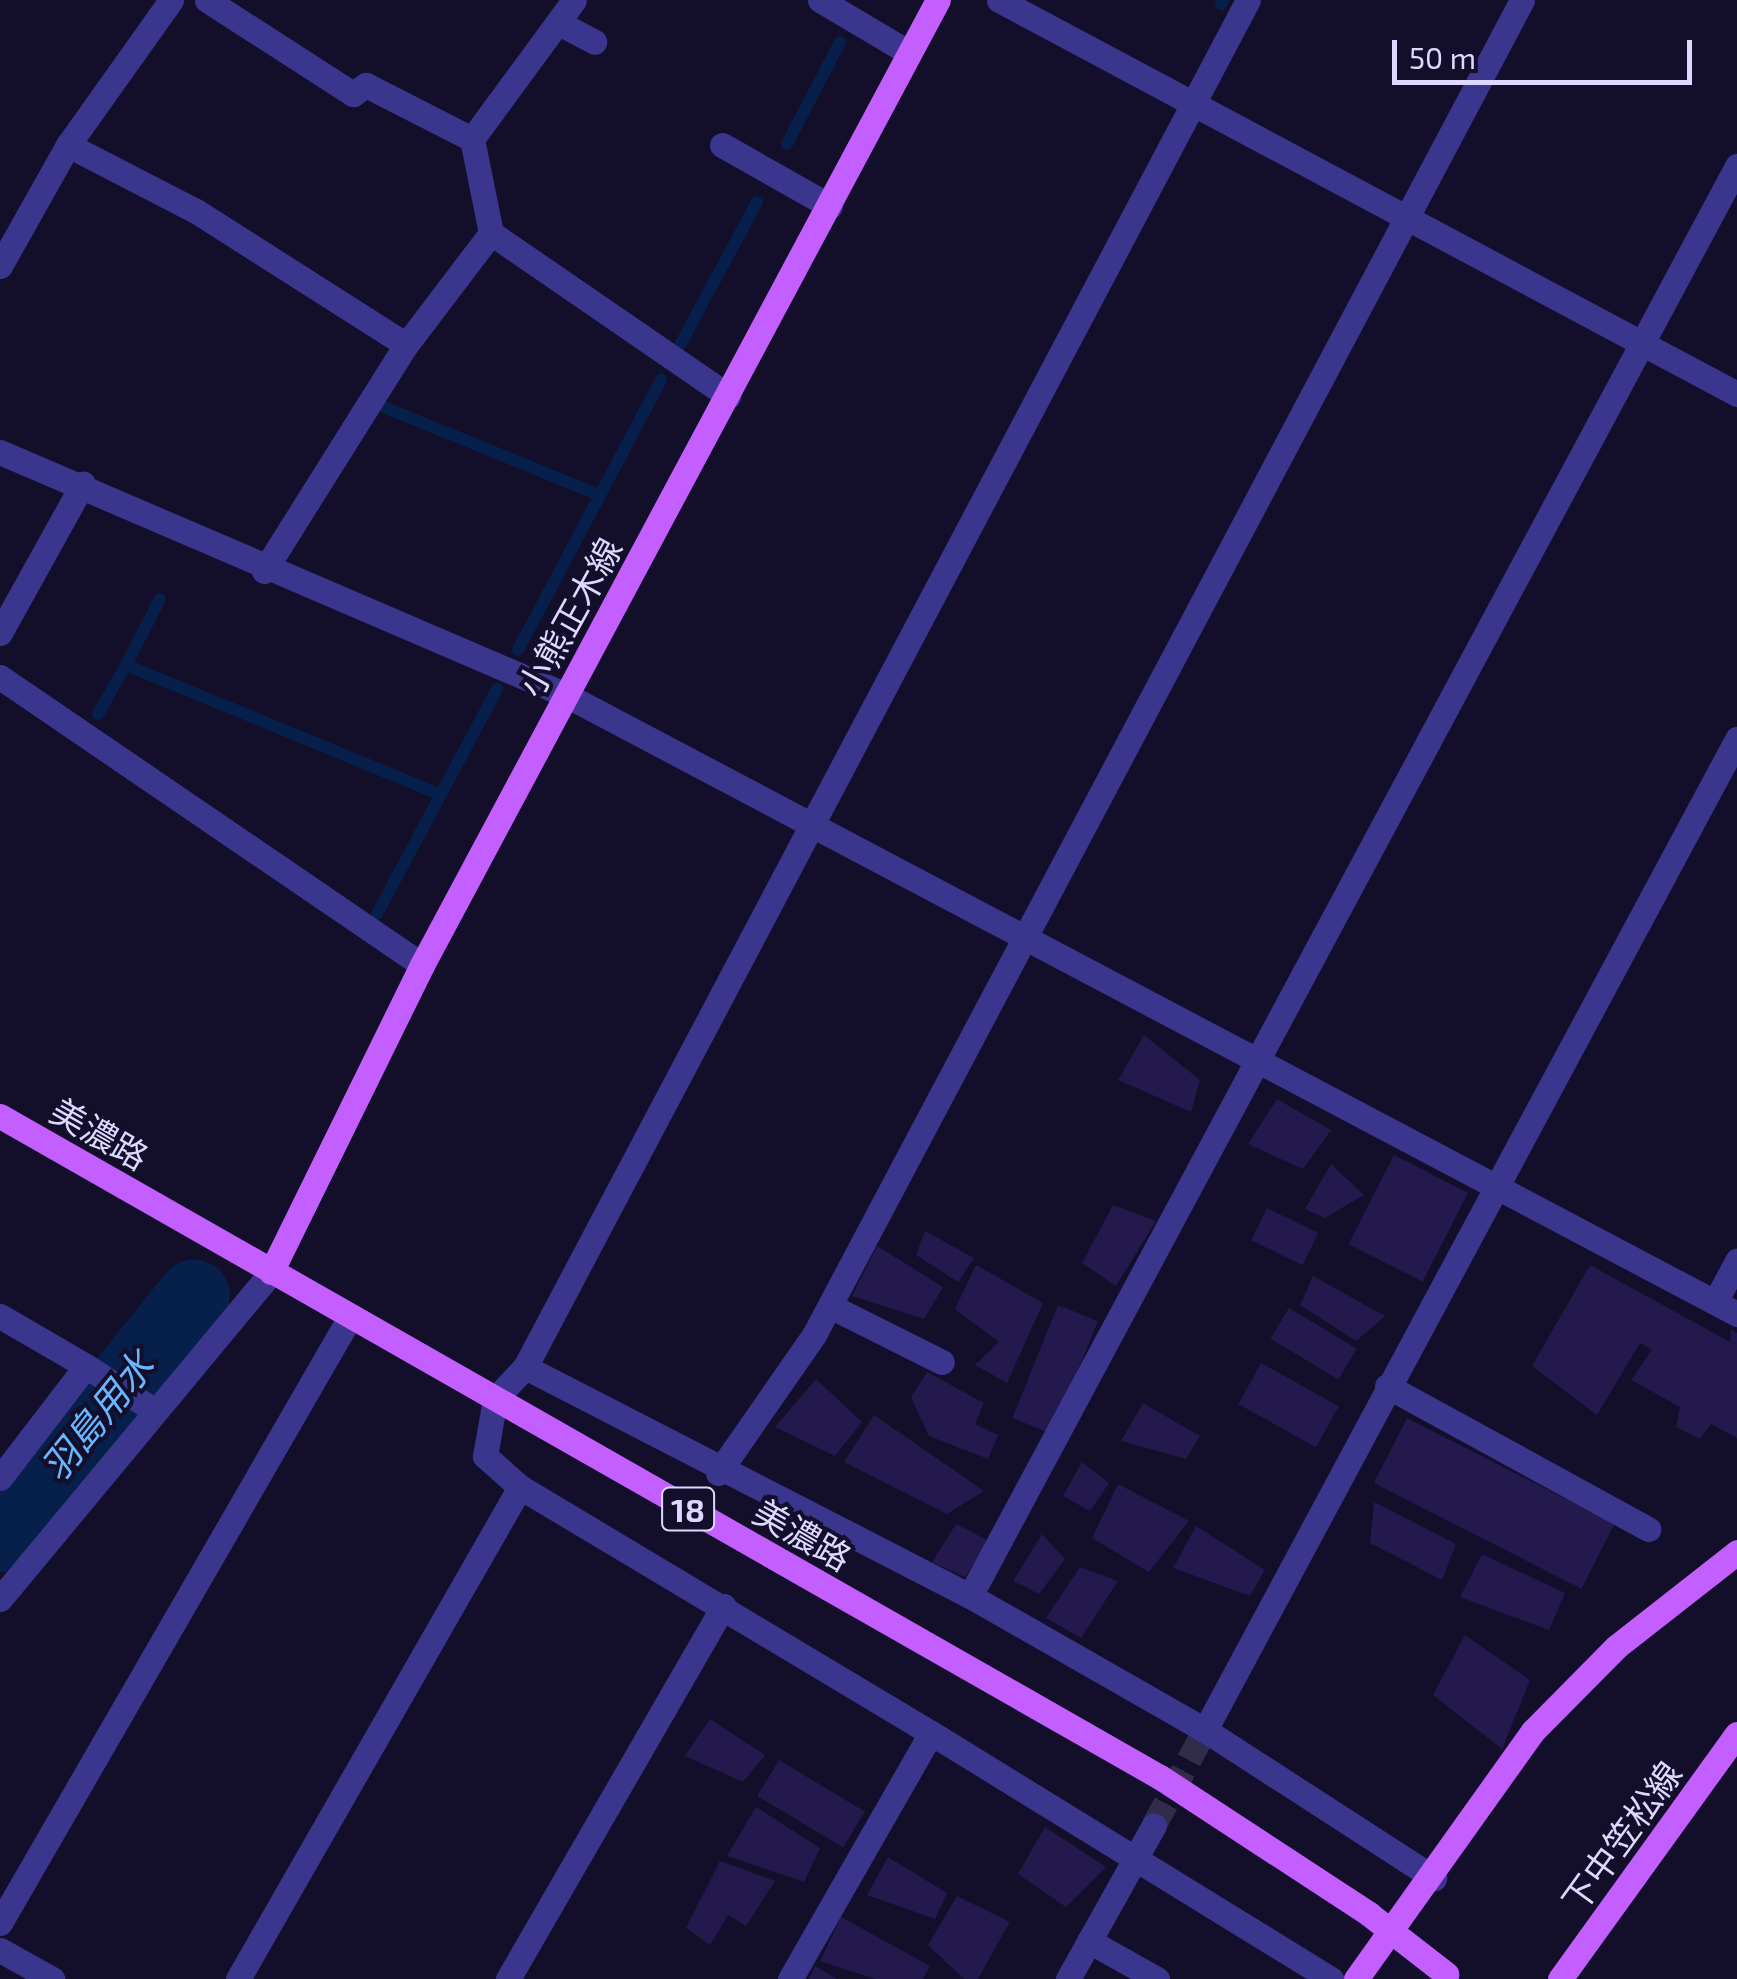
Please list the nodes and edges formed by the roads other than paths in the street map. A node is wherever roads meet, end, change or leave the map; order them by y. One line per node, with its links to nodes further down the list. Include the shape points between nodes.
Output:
1 (171, 0): 14 (street)
2 (207, 0): 13 (street, via 354,94 366,85)
3 (574, 0): 9 (street)
4 (820, 0): 11 (street)
5 (938, 0): 11 (main road, 小熊正木線)
6 (999, 0): 12 (street)
7 (1248, 0): 12 (street)
8 (1522, 0): 18 (street)
9 (559, 24): 10 (street); 13 (street)
10 (594, 42)
11 (908, 52): 17 (main road, 小熊正木線)
12 (1194, 104): 18 (street); 32 (street)
13 (472, 139): 19 (street)
14 (68, 144): 20 (street); 22 (street, via 196,211)
15 (722, 145): 17 (street)
16 (1737, 166): 21 (street)
17 (830, 206): 24 (main road, 小熊正木線)
18 (1408, 218): 21 (street); 33 (street)
19 (491, 233): 22 (street); 24 (street)
20 (0, 266)
21 (1643, 344): 23 (street); 35 (street)
22 (406, 345): 27 (street)
23 (1737, 394)
24 (728, 396): 30 (main road, 小熊正木線)
25 (0, 452): 26 (street)
26 (83, 483): 27 (street); 28 (street)
27 (264, 571): 30 (street)
28 (0, 633)
29 (0, 677): 34 (street)
30 (566, 695): 32 (street); 34 (main road, 小熊正木線)
31 (1737, 739): 37 (street)
32 (810, 824): 33 (street); 45 (street)
33 (1028, 938): 35 (street); 40 (street)
34 (422, 964): 39 (main road, 小熊正木線)
35 (1262, 1061): 37 (street); 55 (street)
36 (0, 1116): 39 (main road, 美濃路 / 18)
37 (1496, 1183): 41 (street); 47 (street)
38 (1737, 1261): 41 (street)
39 (271, 1272): 43 (main road, 美濃路 / 18); 49 (street)
40 (830, 1306): 44 (street); 50 (street)
41 (1726, 1308)
42 (0, 1316): 46 (street)
43 (350, 1317): 48 (main road, 美濃路 / 18); 64 (street)
44 (942, 1362)
45 (525, 1367): 48 (street); 50 (street)
46 (95, 1371): 49 (street); 51 (street)
47 (1387, 1386): 53 (street); 58 (street)
48 (495, 1399): 52 (street, via 486,1456); 67 (main road, 美濃路 / 18, bridge, via 1160,1777 1369,1914)
49 (155, 1410): 56 (street)
50 (718, 1473): 55 (street)
51 (0, 1478)
52 (520, 1487): 57 (street); 69 (street)
53 (1648, 1529)
54 (1737, 1552): 63 (main road, via 1616,1647 1532,1730)
55 (970, 1596): 58 (street)
56 (0, 1599)
57 (724, 1606): 59 (street); 70 (street)
58 (1205, 1730): 63 (street)
59 (932, 1733): 62 (street); 71 (street)
60 (1737, 1734): 76 (main road, 下中笠松線)
61 (1154, 1824): 62 (street)
62 (1133, 1857): 65 (street); 74 (street)
63 (1434, 1878): 75 (main road)
64 (0, 1923)
65 (1089, 1941): 72 (street); 73 (street)
66 (0, 1950): 68 (street)
67 (1449, 1977)
68 (52, 1979)
69 (238, 1979)
70 (508, 1979)
71 (790, 1979)
72 (1068, 1979)
73 (1157, 1979)
74 (1331, 1979)
75 (1356, 1979)
76 (1560, 1979)

